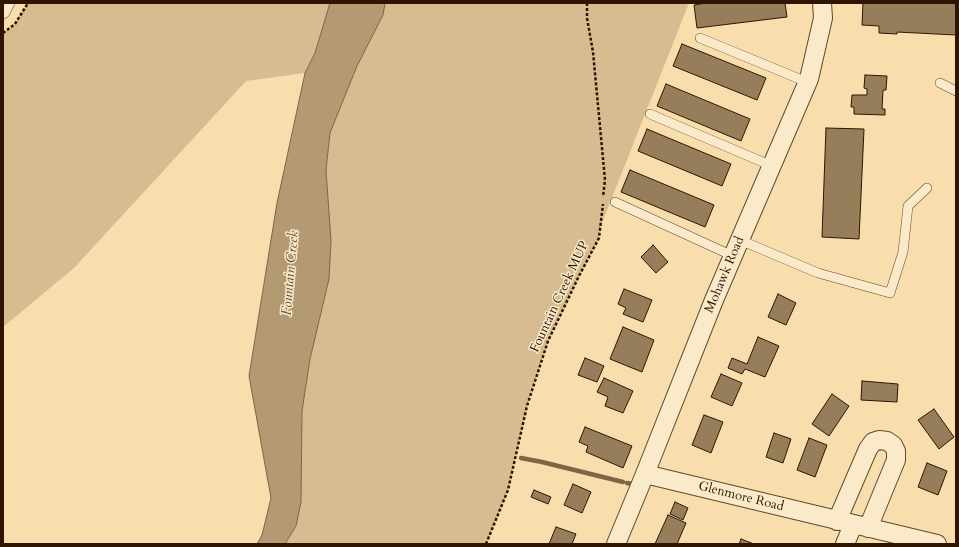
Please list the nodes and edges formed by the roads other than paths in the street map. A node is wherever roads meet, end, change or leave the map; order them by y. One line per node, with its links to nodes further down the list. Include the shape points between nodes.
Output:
1 (10, 3): 3 (lane)
2 (822, 3): 5 (street, Mohawk Road, via 823,18)
3 (3, 14)
4 (700, 38): 5 (lane)
5 (807, 82): 9 (street, Mohawk Road)
6 (940, 83): 7 (lane)
7 (956, 91)
8 (650, 114): 9 (lane)
9 (772, 166): 12 (street, Mohawk Road)
10 (927, 188): 12 (lane, via 908,206 903,252 890,293)
11 (615, 202): 12 (lane)
12 (737, 248): 13 (street, Mohawk Road)
13 (645, 474): 14 (street, Glenmore Road); 15 (street, Mohawk Road)
14 (852, 525): 16 (street); 17 (street, Glenmore Road)
15 (616, 544)
16 (845, 544)
17 (937, 544)

